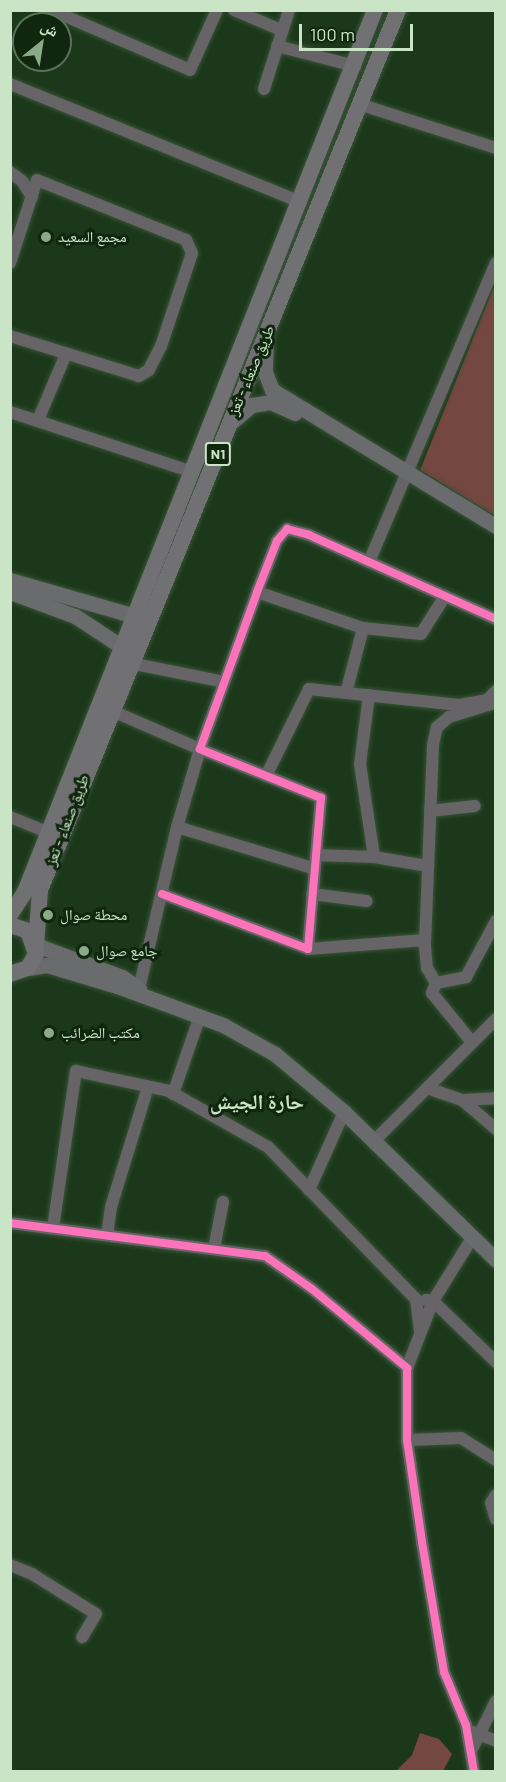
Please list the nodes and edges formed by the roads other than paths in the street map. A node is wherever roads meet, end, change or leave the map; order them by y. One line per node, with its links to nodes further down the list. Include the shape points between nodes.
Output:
1 (51, 10): 2 (street, via 190,70)
2 (218, 10)
3 (234, 10): 7 (street)
4 (289, 10): 7 (street)
5 (398, 10): 12 (highway, طريق صنعاء - تعز / N1)
6 (372, 11): 9 (highway, طريق صنعاء - تعز / N1)
7 (281, 30): 8 (street)
8 (277, 46): 9 (street); 11 (street)
9 (355, 66): 16 (highway, طريق صنعاء - تعز / N1)
10 (10, 84): 16 (street)
11 (264, 89)
12 (359, 104): 13 (street); 19 (highway, طريق صنعاء - تعز / N1)
13 (495, 148)
14 (10, 172): 15 (street, via 22,181)
15 (32, 197): 17 (street); 21 (street, via 37,180 186,240 192,253 149,370 139,376)
16 (301, 202): 25 (highway, طريق صنعاء - تعز / N1)
17 (10, 263)
18 (495, 263): 26 (street)
19 (267, 332): 24 (highway, طريق صنعاء - تعز / N1); 26 (main road, via 265,372 272,390)
20 (10, 336): 21 (street)
21 (66, 354): 23 (street)
22 (10, 412): 23 (street)
23 (38, 420): 25 (street)
24 (228, 424): 26 (main road, via 252,405 270,402 284,406); 38 (highway, طريق صنعاء - تعز / N1, via 210,478)
25 (193, 472): 34 (highway, طريق صنعاء - تعز / N1)
26 (406, 475): 27 (main road); 28 (main road); 29 (street)
27 (495, 526)
28 (495, 538)
29 (369, 562): 32 (street, via 309,534 287,529); 33 (street)
30 (10, 580): 34 (main road)
31 (10, 592): 37 (main road, via 75,616)
32 (257, 592): 36 (street); 40 (street)
33 (445, 596): 35 (street); 36 (street, via 420,634)
34 (135, 616): 37 (highway, طريق صنعاء - تعز / N1)
35 (495, 620)
36 (363, 628): 41 (street)
37 (122, 647): 39 (highway, طريق صنعاء - تعز / N1)
38 (130, 663): 39 (highway, طريق صنعاء - تعز / N1); 40 (street)
39 (114, 682): 44 (highway, طريق صنعاء - تعز / N1); 51 (highway, طريق صنعاء - تعز / N1)
40 (224, 682): 45 (street)
41 (345, 693): 42 (street); 46 (street, via 309,689)
42 (369, 695): 43 (street, via 459,705); 53 (street, via 360,764)
43 (494, 699): 48 (street, via 449,717 437,727)
44 (110, 710): 45 (street); 56 (highway, طريق صنعاء - تعز / N1)
45 (200, 749): 46 (street); 50 (street)
46 (266, 776): 52 (street, via 321,798)
47 (475, 806): 48 (street)
48 (430, 811): 54 (street)
49 (10, 817): 51 (street)
50 (177, 827): 55 (street); 57 (street)
51 (47, 832): 56 (highway, طريق صنعاء - تعز / N1)
52 (316, 855): 53 (street); 55 (street)
53 (374, 857): 54 (street)
54 (428, 866): 63 (street)
55 (315, 869): 58 (street)
56 (31, 894): 60 (highway); 64 (highway)
57 (162, 894): 65 (street); 70 (street)
58 (312, 894): 59 (street); 65 (street)
59 (367, 901)
60 (10, 915)
61 (495, 921): 68 (street, via 466,977)
62 (10, 925): 64 (highway, via 28,931)
63 (426, 940): 65 (street); 68 (street, via 427,968)
64 (36, 945): 66 (highway); 70 (main road, via 122,977)
65 (308, 949)
66 (28, 968): 67 (highway); 69 (highway); 71 (main road, via 47,965)
67 (10, 974)
68 (436, 983): 74 (street, via 432,993)
69 (10, 988)
70 (139, 989): 71 (main road)
71 (153, 999): 72 (main road)
72 (200, 1016): 77 (street); 80 (main road, via 275,1054)
73 (495, 1019): 74 (street)
74 (471, 1041): 76 (street)
75 (148, 1087): 77 (street); 86 (street, via 76,1071); 87 (street, via 111,1207)
76 (428, 1088): 79 (street); 82 (street)
77 (173, 1094): 83 (street, via 267,1147)
78 (495, 1098): 79 (street)
79 (462, 1100): 81 (street)
80 (344, 1112): 82 (main road); 83 (street)
81 (495, 1129)
82 (374, 1142): 88 (main road)
83 (309, 1190): 91 (street)
84 (223, 1202): 89 (street)
85 (10, 1223): 86 (street)
86 (52, 1228): 87 (street)
87 (107, 1234): 89 (street)
88 (471, 1238): 90 (main road); 92 (street)
89 (214, 1249): 95 (street, via 265,1256 312,1289)
90 (495, 1260)
91 (416, 1299): 92 (street); 93 (street)
92 (433, 1301): 93 (street); 94 (street)
93 (420, 1330): 95 (street)
94 (495, 1362)
95 (407, 1368): 96 (street)
96 (407, 1440): 97 (street, via 461,1438); 103 (street, via 444,1672)
97 (495, 1460)
98 (495, 1495): 99 (street, via 491,1503)
99 (495, 1520)
100 (10, 1565): 101 (street, via 32,1574 96,1614)
101 (82, 1637)
102 (495, 1701): 104 (street)
103 (466, 1729): 104 (street); 106 (street)
104 (479, 1735): 105 (street); 106 (street)
105 (495, 1741)
106 (471, 1751): 107 (street)
107 (474, 1772)

